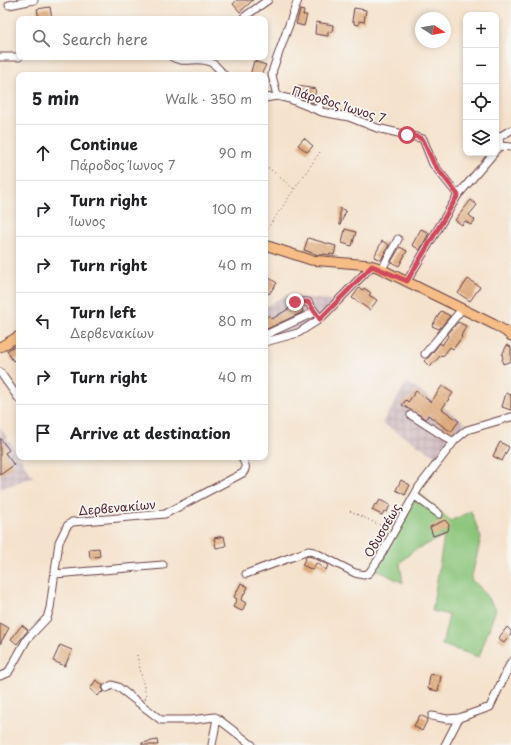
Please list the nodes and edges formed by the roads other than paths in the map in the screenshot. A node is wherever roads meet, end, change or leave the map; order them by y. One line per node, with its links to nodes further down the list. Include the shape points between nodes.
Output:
1 (34, 0): 4 (street)
2 (268, 0): 5 (street)
3 (298, 0): 12 (street, via 273,69)
4 (9, 5)
5 (245, 16)
6 (0, 57): 7 (street)
7 (16, 57)
8 (180, 60): 10 (street)
9 (200, 60): 11 (street, via 209,62)
10 (200, 60)
11 (221, 72)
12 (277, 96): 13 (street); 15 (street, Πάροδος Ίωνος 7)
13 (268, 98)
14 (321, 101): 15 (street)
15 (318, 110): 21 (street, Πάροδος Ίωνος 7, via 350,117 377,128 422,138 434,164)
16 (511, 130): 17 (street)
17 (499, 137)
18 (511, 147): 19 (street)
19 (499, 148)
20 (491, 156): 21 (street)
21 (458, 195): 26 (street)
22 (398, 239): 25 (street)
23 (268, 246): 24 (main road, via 316,261)
24 (372, 266): 25 (main road); 30 (street)
25 (382, 269): 26 (main road)
26 (407, 281): 28 (main road)
27 (295, 302): 29 (street, via 308,302)
28 (462, 309): 32 (main road); 36 (street)
29 (315, 312): 30 (street); 31 (street)
30 (320, 319): 34 (street, via 298,333)
31 (268, 334)
32 (511, 336)
33 (16, 338): 35 (main road)
34 (268, 341)
35 (0, 347)
36 (425, 354)
37 (0, 372): 38 (street)
38 (16, 395)
39 (411, 415): 41 (street)
40 (511, 417): 41 (street, Οδυσσέως, via 467,430)
41 (453, 442): 43 (street, Οδυσσέως)
42 (243, 460): 46 (street, Δερβενακίων, via 246,466 243,473 165,514 72,522 67,526 59,542)
43 (415, 496): 44 (street); 47 (street, Οδυσσέως, via 378,560 364,575 355,574 308,551)
44 (439, 514)
45 (163, 565): 46 (street)
46 (55, 574): 49 (street, Δερβενακίων, via 46,618 24,643 8,673)
47 (246, 574)
48 (511, 662): 53 (street, via 490,707)
49 (0, 676)
50 (107, 688): 52 (street, via 112,685 118,687 161,720)
51 (432, 716): 53 (street)
52 (217, 718): 54 (street); 55 (street)
53 (458, 718): 56 (street)
54 (212, 745)
55 (252, 745)
56 (445, 745)

